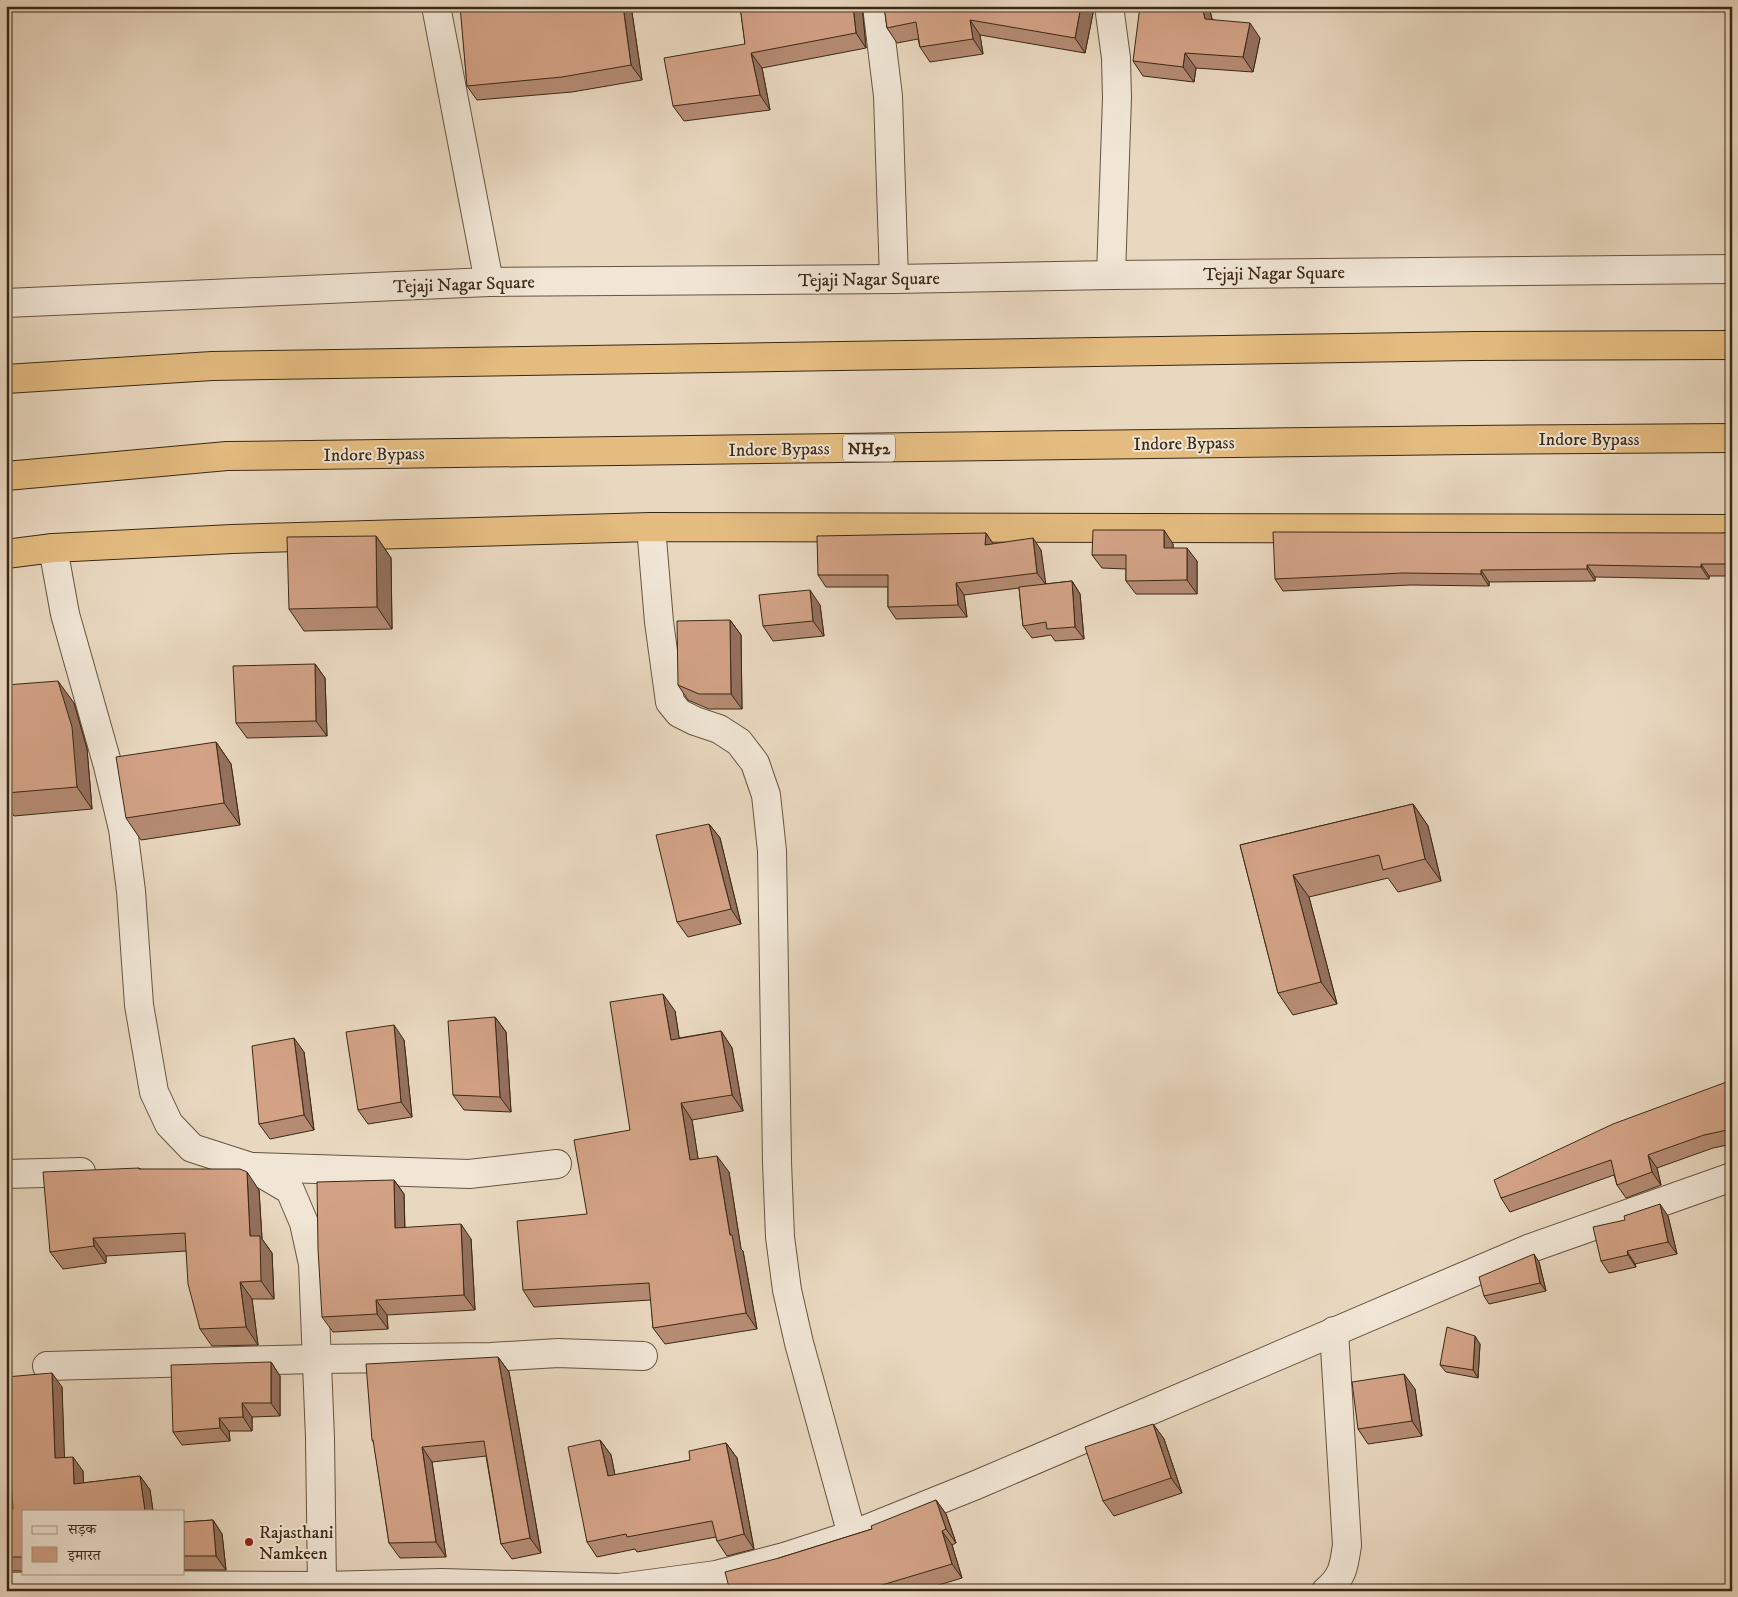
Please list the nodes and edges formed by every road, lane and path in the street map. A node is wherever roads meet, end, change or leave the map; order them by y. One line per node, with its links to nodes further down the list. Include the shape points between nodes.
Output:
1 (436, 6): 7 (street)
2 (877, 6): 6 (street, via 888,96)
3 (1109, 6): 5 (street, via 1117,98)
4 (1732, 269): 5 (street, Tejaji Nagar Square)
5 (1111, 275): 6 (street, Tejaji Nagar Square)
6 (894, 279): 7 (street, Tejaji Nagar Square)
7 (489, 282): 8 (street, Tejaji Nagar Square)
8 (6, 303)
9 (1732, 345): 10 (highway, via 212,366)
10 (6, 379)
11 (1732, 438): 12 (highway, Indore Bypass / NH52, via 227,456)
12 (6, 476)
13 (651, 527): 14 (highway); 15 (highway, via 232,539); 27 (street, via 670,702 679,714 719,729 739,742 755,763 766,796 772,851 780,1237 799,1343)
14 (1732, 529)
15 (53, 548): 16 (highway); 18 (street, via 64,614 123,829 132,891 139,1005 154,1092 168,1124 192,1148)
16 (6, 554)
17 (556, 1164): 18 (street, via 469,1174)
18 (251, 1167): 19 (street); 25 (street, via 290,1190 304,1223 313,1264)
19 (182, 1169)
20 (104, 1172): 21 (street)
21 (6, 1174)
22 (1732, 1177): 23 (street, via 1528,1249)
23 (1334, 1331): 27 (street); 33 (street, via 1347,1545 1344,1568 1336,1583)
24 (643, 1356): 25 (street, via 558,1353 491,1357)
25 (316, 1358): 26 (street); 31 (street)
26 (47, 1366)
27 (852, 1535): 28 (street, via 784,1556)
28 (718, 1583): 32 (street, via 619,1588)
29 (6, 1587): 30 (street)
30 (126, 1588): 31 (street)
31 (332, 1588): 32 (street, via 442,1583)
32 (508, 1588)
33 (1326, 1591)

